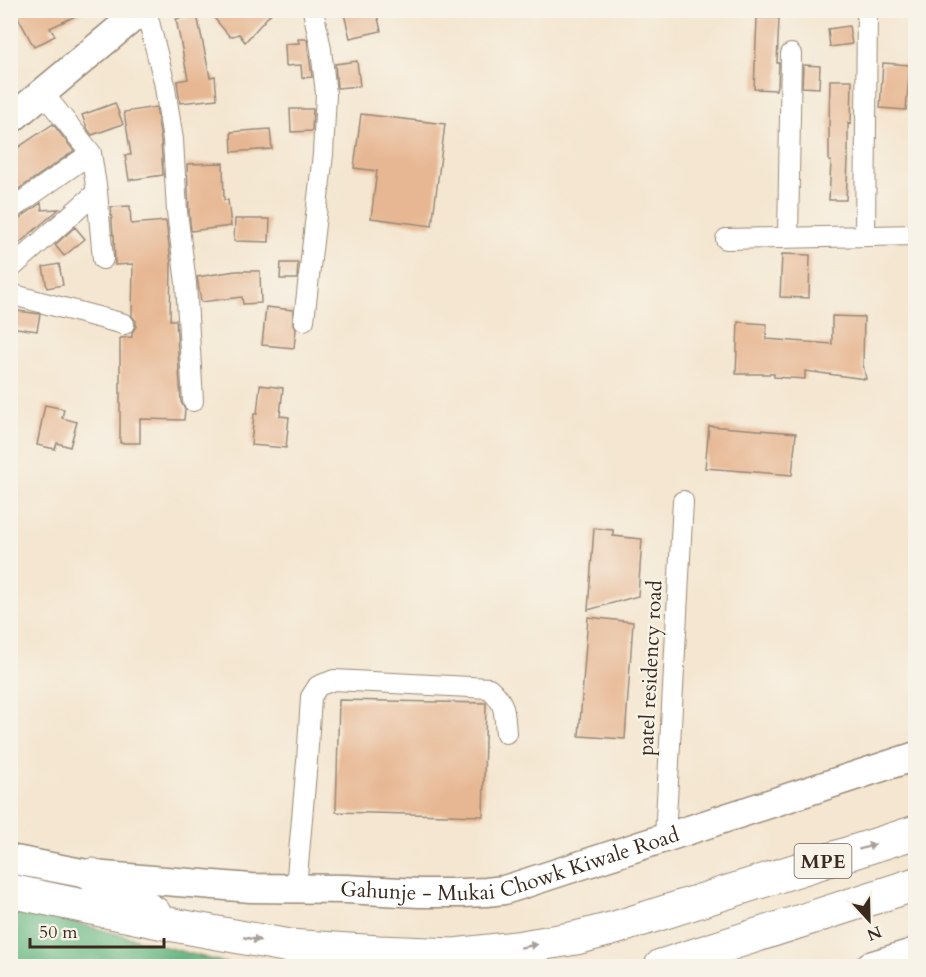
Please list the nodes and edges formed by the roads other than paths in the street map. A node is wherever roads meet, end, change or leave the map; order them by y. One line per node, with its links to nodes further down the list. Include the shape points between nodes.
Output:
1 (144, 10): 5 (street); 19 (street, via 164,81 173,140)
2 (313, 10): 17 (street, via 326,94)
3 (867, 10): 10 (street)
4 (791, 54): 12 (street)
5 (43, 93): 6 (street); 7 (street)
6 (10, 120)
7 (91, 153): 8 (street); 9 (street)
8 (97, 192): 14 (street); 15 (street)
9 (10, 210)
10 (865, 236): 11 (street); 12 (street)
11 (915, 236)
12 (788, 238): 13 (street)
13 (726, 239)
14 (103, 259)
15 (10, 268)
16 (10, 294): 18 (street)
17 (304, 320)
18 (124, 324)
19 (193, 401)
20 (683, 501): 24 (street, patel residency road)
21 (506, 733): 28 (street, via 504,708 489,688 334,680 318,686 311,697)
22 (915, 756): 24 (street, Gahunje - Mukai Chowk Kiwale Road)
23 (915, 832): 31 (highway, MPE, one-way to 23, via 289,946 454,955 516,948 615,928)
24 (665, 837): 28 (street, Gahunje - Mukai Chowk Kiwale Road, via 504,890 451,893)
25 (10, 860): 26 (street, Gahunje - Mukai Chowk Kiwale Road)
26 (92, 875): 28 (street, Gahunje - Mukai Chowk Kiwale Road); 31 (highway)
27 (915, 884): 30 (highway, MPE)
28 (296, 888)
29 (10, 891): 31 (highway, MPE)
30 (820, 916): 33 (highway, MPE); 34 (highway)
31 (174, 925)
32 (915, 952): 35 (street)
33 (661, 966)
34 (723, 966)
35 (870, 966)

